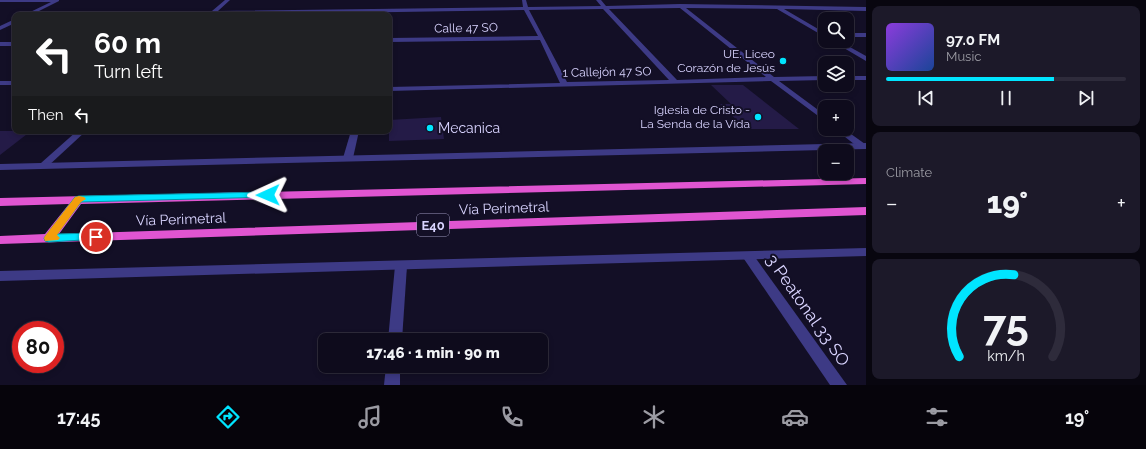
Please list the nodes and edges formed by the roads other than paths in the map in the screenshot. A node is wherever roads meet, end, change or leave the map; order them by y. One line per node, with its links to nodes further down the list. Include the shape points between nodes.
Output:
1 (228, 0): 15 (street)
2 (524, 0): 12 (street)
3 (598, 0): 10 (street)
4 (674, 0): 8 (street)
5 (765, 0): 9 (street)
6 (0, 1): 7 (street)
7 (58, 1): 14 (street)
8 (682, 6): 9 (street); 10 (street); 33 (street)
9 (776, 6): 11 (street); 21 (street)
10 (605, 7): 12 (street); 34 (street)
11 (866, 8)
12 (526, 9): 13 (street); 24 (street)
13 (386, 10): 16 (street)
14 (34, 12)
15 (215, 12)
16 (300, 12)
17 (12, 22): 19 (street)
18 (0, 24): 19 (street)
19 (8, 24): 20 (street)
20 (0, 28)
21 (818, 31)
22 (854, 34): 23 (street)
23 (866, 34)
24 (542, 38): 25 (street, Calle 47 SO); 37 (street)
25 (392, 40)
26 (0, 44): 27 (street)
27 (12, 44)
28 (847, 48): 29 (street)
29 (866, 59)
30 (818, 78): 33 (street, 1 Callejón 47 SO)
31 (854, 78): 32 (street)
32 (866, 78)
33 (772, 79): 34 (street, 1 Callejón 47 SO); 39 (street)
34 (675, 82): 37 (street, 1 Callejón 47 SO)
35 (0, 83): 36 (street)
36 (12, 83)
37 (564, 84): 38 (street, 1 Callejón 47 SO)
38 (392, 89)
39 (818, 114)
40 (79, 134): 45 (street)
41 (354, 134): 44 (street)
42 (849, 136): 43 (street)
43 (864, 146): 44 (street)
44 (348, 158): 45 (street)
45 (44, 165): 46 (street)
46 (0, 167)
47 (866, 180): 48 (highway, Vía Perimetral)
48 (79, 199): 49 (highway, Vía Perimetral); 51 (highway)
49 (0, 202)
50 (866, 211): 51 (highway, Vía Perimetral / E40)
51 (49, 238): 52 (highway, Vía Perimetral / E40)
52 (0, 240)
53 (866, 252): 54 (street)
54 (748, 256): 55 (street); 60 (street, 3 Peatonal 33 SO)
55 (401, 266): 56 (street); 57 (street)
56 (0, 276)
57 (396, 333)
58 (393, 373): 59 (street)
59 (392, 385)
60 (839, 385)

